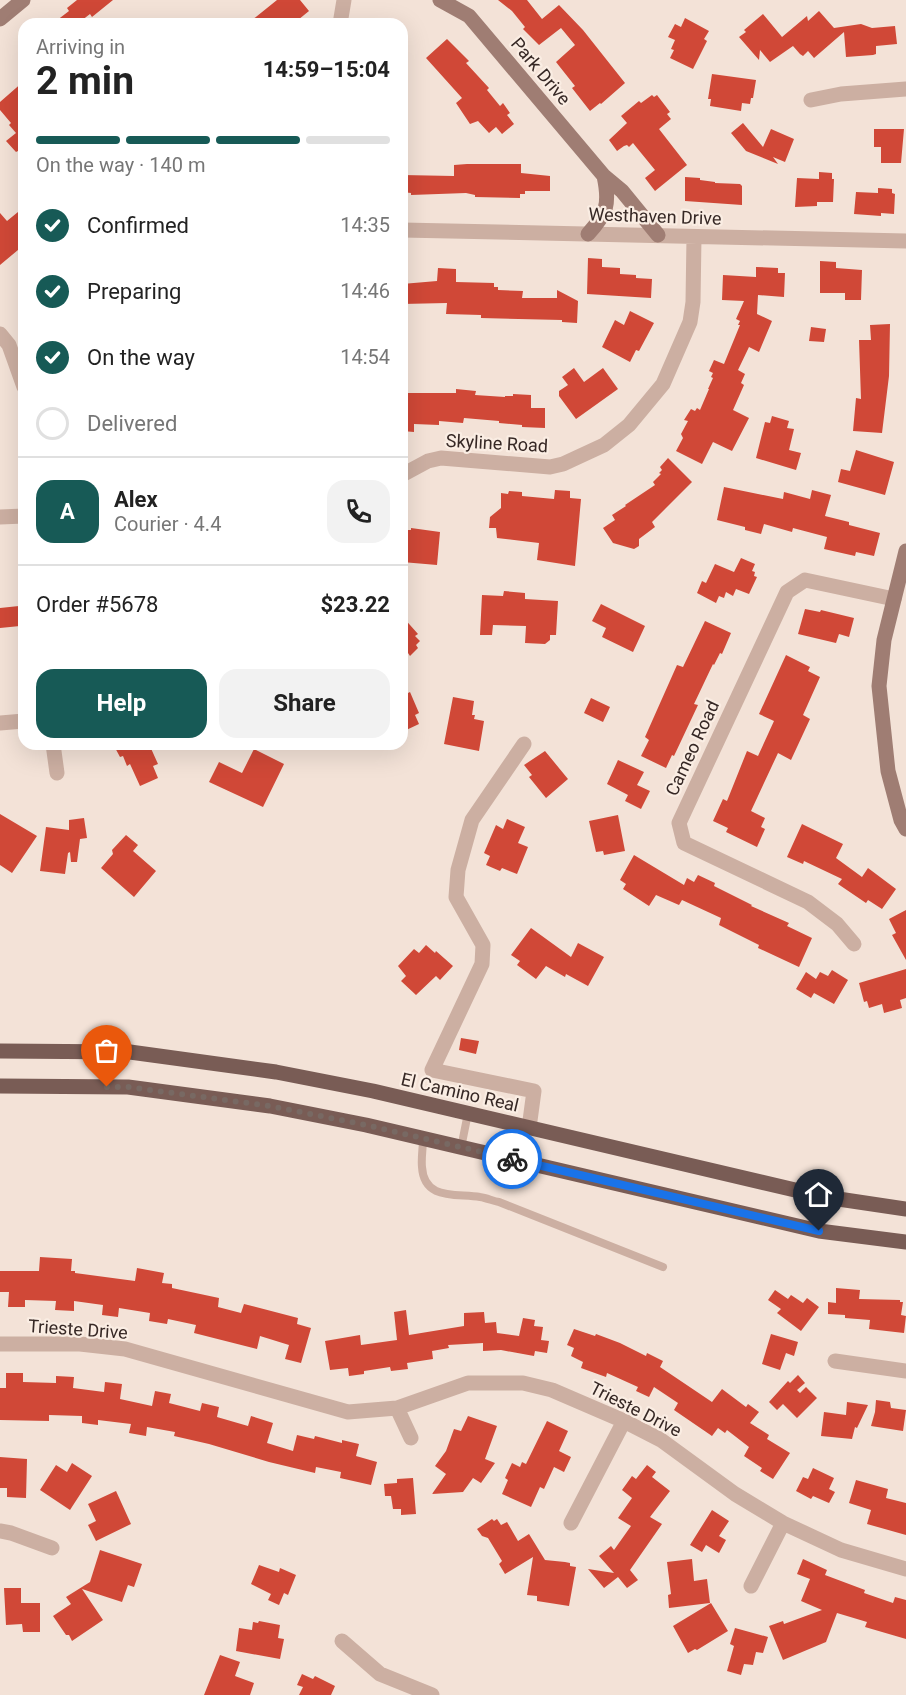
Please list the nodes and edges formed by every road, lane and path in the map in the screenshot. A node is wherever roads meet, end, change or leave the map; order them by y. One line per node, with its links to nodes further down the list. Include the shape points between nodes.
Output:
1 (23, 0): 5 (street)
2 (344, 0): 4 (street)
3 (440, 0): 8 (street, Park Drive, via 468,16)
4 (341, 18)
5 (0, 19)
6 (906, 89): 7 (street)
7 (811, 100)
8 (604, 176): 10 (street, via 606,207 602,219); 11 (street, Park Drive, via 622,190)
9 (408, 230): 10 (street, Westhaven Drive)
10 (588, 234): 11 (street, Westhaven Drive)
11 (658, 235): 12 (street, Westhaven Drive)
12 (694, 237): 13 (street, Westhaven Drive); 16 (street, Skyline Road, via 690,322 663,384 629,425 604,446 550,467 441,458)
13 (906, 241)
14 (0, 334): 15 (street, via 9,345)
15 (18, 370)
16 (408, 472)
17 (18, 516): 18 (street)
18 (0, 517)
19 (906, 551): 20 (street)
20 (894, 599): 26 (street, via 879,686 888,771); 27 (street, Cameo Road, via 805,580 787,592 679,823 684,843 808,902 837,924)
21 (18, 722): 22 (street)
22 (0, 723)
23 (524, 744): 31 (street, via 472,820 458,870 456,897 483,945 482,964 432,1070 534,1091)
24 (54, 750): 25 (street)
25 (57, 773)
26 (906, 829)
27 (854, 944)
28 (0, 1051): 30 (main road, El Camino Real, via 130,1052 276,1072)
29 (0, 1086): 32 (main road, via 128,1087 270,1106)
30 (468, 1113): 31 (main road, El Camino Real); 33 (lane)
31 (529, 1128): 34 (main road, El Camino Real, via 825,1197)
32 (423, 1139): 33 (main road); 36 (lane, via 422,1168 431,1189 499,1202)
33 (461, 1148): 35 (main road, via 819,1231)
34 (906, 1209)
35 (906, 1242)
36 (663, 1268)
37 (0, 1344): 40 (street, Trieste Drive, via 80,1344 125,1349 348,1412)
38 (835, 1361): 39 (street)
39 (906, 1371)
40 (397, 1407): 41 (street, Trieste Drive, via 468,1383 523,1383 552,1390); 42 (street)
41 (624, 1421): 43 (street); 44 (street, Trieste Drive, via 661,1440 735,1494)
42 (411, 1438)
43 (571, 1523)
44 (783, 1523): 47 (street, Trieste Drive, via 841,1550); 48 (street)
45 (0, 1531): 46 (street)
46 (52, 1548)
47 (906, 1569)
48 (751, 1586)
49 (342, 1641): 50 (street, via 380,1674)
50 (432, 1695)

